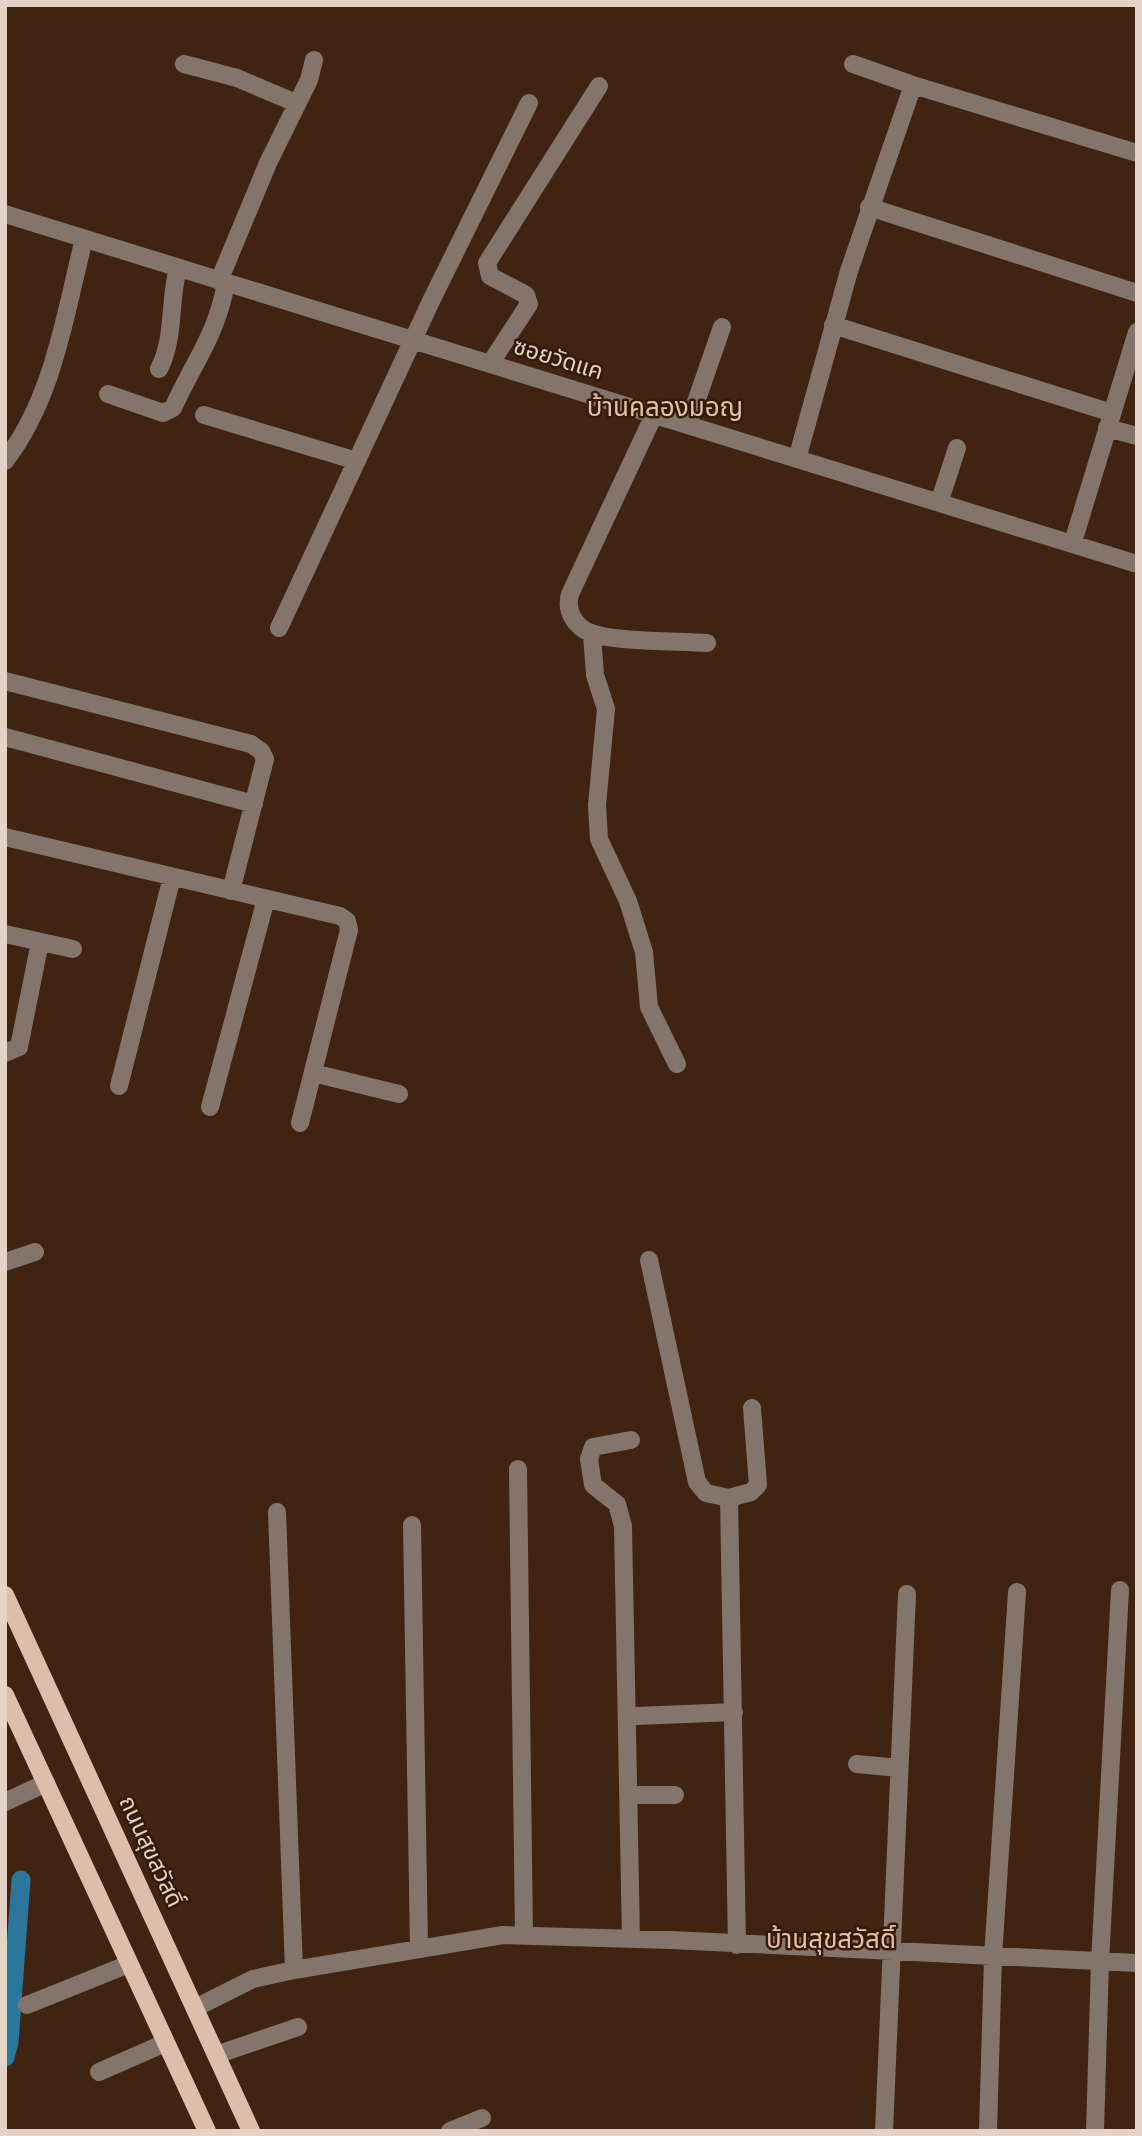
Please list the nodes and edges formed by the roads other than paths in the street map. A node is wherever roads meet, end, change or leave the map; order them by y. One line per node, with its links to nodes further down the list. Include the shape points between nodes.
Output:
1 (314, 60): 6 (street)
2 (184, 64): 6 (street, via 237,78)
3 (853, 64): 4 (street)
4 (913, 85): 8 (street); 9 (street)
5 (599, 86): 19 (street, via 487,263 490,276 526,295 529,304)
6 (296, 103): 13 (street)
7 (529, 103): 18 (street)
8 (1137, 153)
9 (869, 207): 14 (street); 15 (street)
10 (5, 214): 11 (street, ซอยวัดแค)
11 (84, 239): 12 (street, ซอยวัดแค); 29 (street, via 42,397)
12 (178, 268): 13 (street, ซอยวัดแค); 20 (street, via 170,305 168,351)
13 (222, 282): 18 (street, ซอยวัดแค); 21 (street, via 221,312 211,339 173,408 163,413)
14 (1137, 293)
15 (834, 325): 24 (street); 28 (street)
16 (722, 327): 25 (street)
17 (1136, 336): 24 (street)
18 (413, 341): 19 (street, ซอยวัดแค); 30 (street)
19 (490, 364): 23 (street, ซอยวัดแค)
20 (159, 369)
21 (108, 394)
22 (204, 415): 30 (street)
23 (654, 415): 25 (street, ซอยวัดแค); 35 (street, via 570,594 572,619)
24 (1110, 421): 26 (street); 32 (street)
25 (688, 425): 28 (street, ซอยวัดแค)
26 (1137, 436)
27 (957, 448): 31 (street)
28 (797, 459): 31 (street, ซอยวัดแค)
29 (5, 461)
30 (357, 461): 34 (street)
31 (939, 503): 32 (street, ซอยวัดแค)
32 (1073, 542): 33 (street, ซอยวัดแค)
33 (1137, 564)
34 (279, 628)
35 (592, 634): 36 (street); 48 (street, via 594,675 606,709 597,805 599,839 641,942 649,1007)
36 (707, 643)
37 (5, 681): 39 (street, via 251,744 265,759)
38 (5, 737): 39 (street)
39 (254, 804): 42 (street)
40 (5, 836): 41 (street)
41 (172, 877): 42 (street); 50 (street)
42 (231, 891): 43 (street)
43 (266, 899): 49 (street, via 347,921 349,930); 52 (street)
44 (5, 934): 45 (street)
45 (40, 942): 46 (street); 47 (street, via 19,1047)
46 (73, 949)
47 (5, 1053)
48 (677, 1064)
49 (313, 1073): 51 (street); 53 (street)
50 (119, 1086)
51 (399, 1094)
52 (210, 1107)
53 (300, 1123)
54 (36, 1252): 56 (street)
55 (649, 1260): 60 (street, via 697,1482 706,1493)
56 (5, 1262)
57 (752, 1408): 60 (street, via 758,1485 751,1492)
58 (631, 1440): 73 (street, via 593,1447 589,1459 593,1485 617,1504 623,1526)
59 (518, 1469): 76 (street)
60 (729, 1498): 68 (street)
61 (277, 1512): 85 (street)
62 (412, 1525): 79 (street)
63 (1120, 1590): 82 (street)
64 (1017, 1592): 81 (street)
65 (907, 1594): 71 (street)
66 (5, 1595): 87 (main road, ถนนสุขสวัสดิ์)
67 (5, 1695): 72 (main road)
68 (734, 1712): 69 (street); 78 (street)
69 (637, 1716)
70 (857, 1764): 71 (street)
71 (899, 1768): 80 (street)
72 (46, 1783): 75 (street); 84 (main road)
73 (628, 1795): 74 (street); 77 (street)
74 (675, 1795)
75 (5, 1802)
76 (524, 1935): 77 (street); 79 (street)
77 (631, 1939): 78 (street)
78 (737, 1945): 80 (street)
79 (419, 1948): 85 (street)
80 (890, 1952): 81 (street); 96 (street)
81 (993, 1956): 82 (street); 97 (street)
82 (1100, 1962): 83 (street); 98 (street)
83 (1137, 1963)
84 (129, 1964): 86 (street); 89 (main road)
85 (294, 1970): 87 (street, via 253,1979)
86 (27, 2005)
87 (195, 2008): 90 (main road, ถนนสุขสวัสดิ์)
88 (298, 2027): 90 (street)
89 (165, 2043): 91 (street); 93 (main road)
90 (216, 2055): 94 (main road, ถนนสุขสวัสดิ์)
91 (99, 2072)
92 (482, 2118): 95 (street)
93 (207, 2131)
94 (251, 2131)
95 (450, 2131)
96 (884, 2131)
97 (988, 2131)
98 (1095, 2131)

